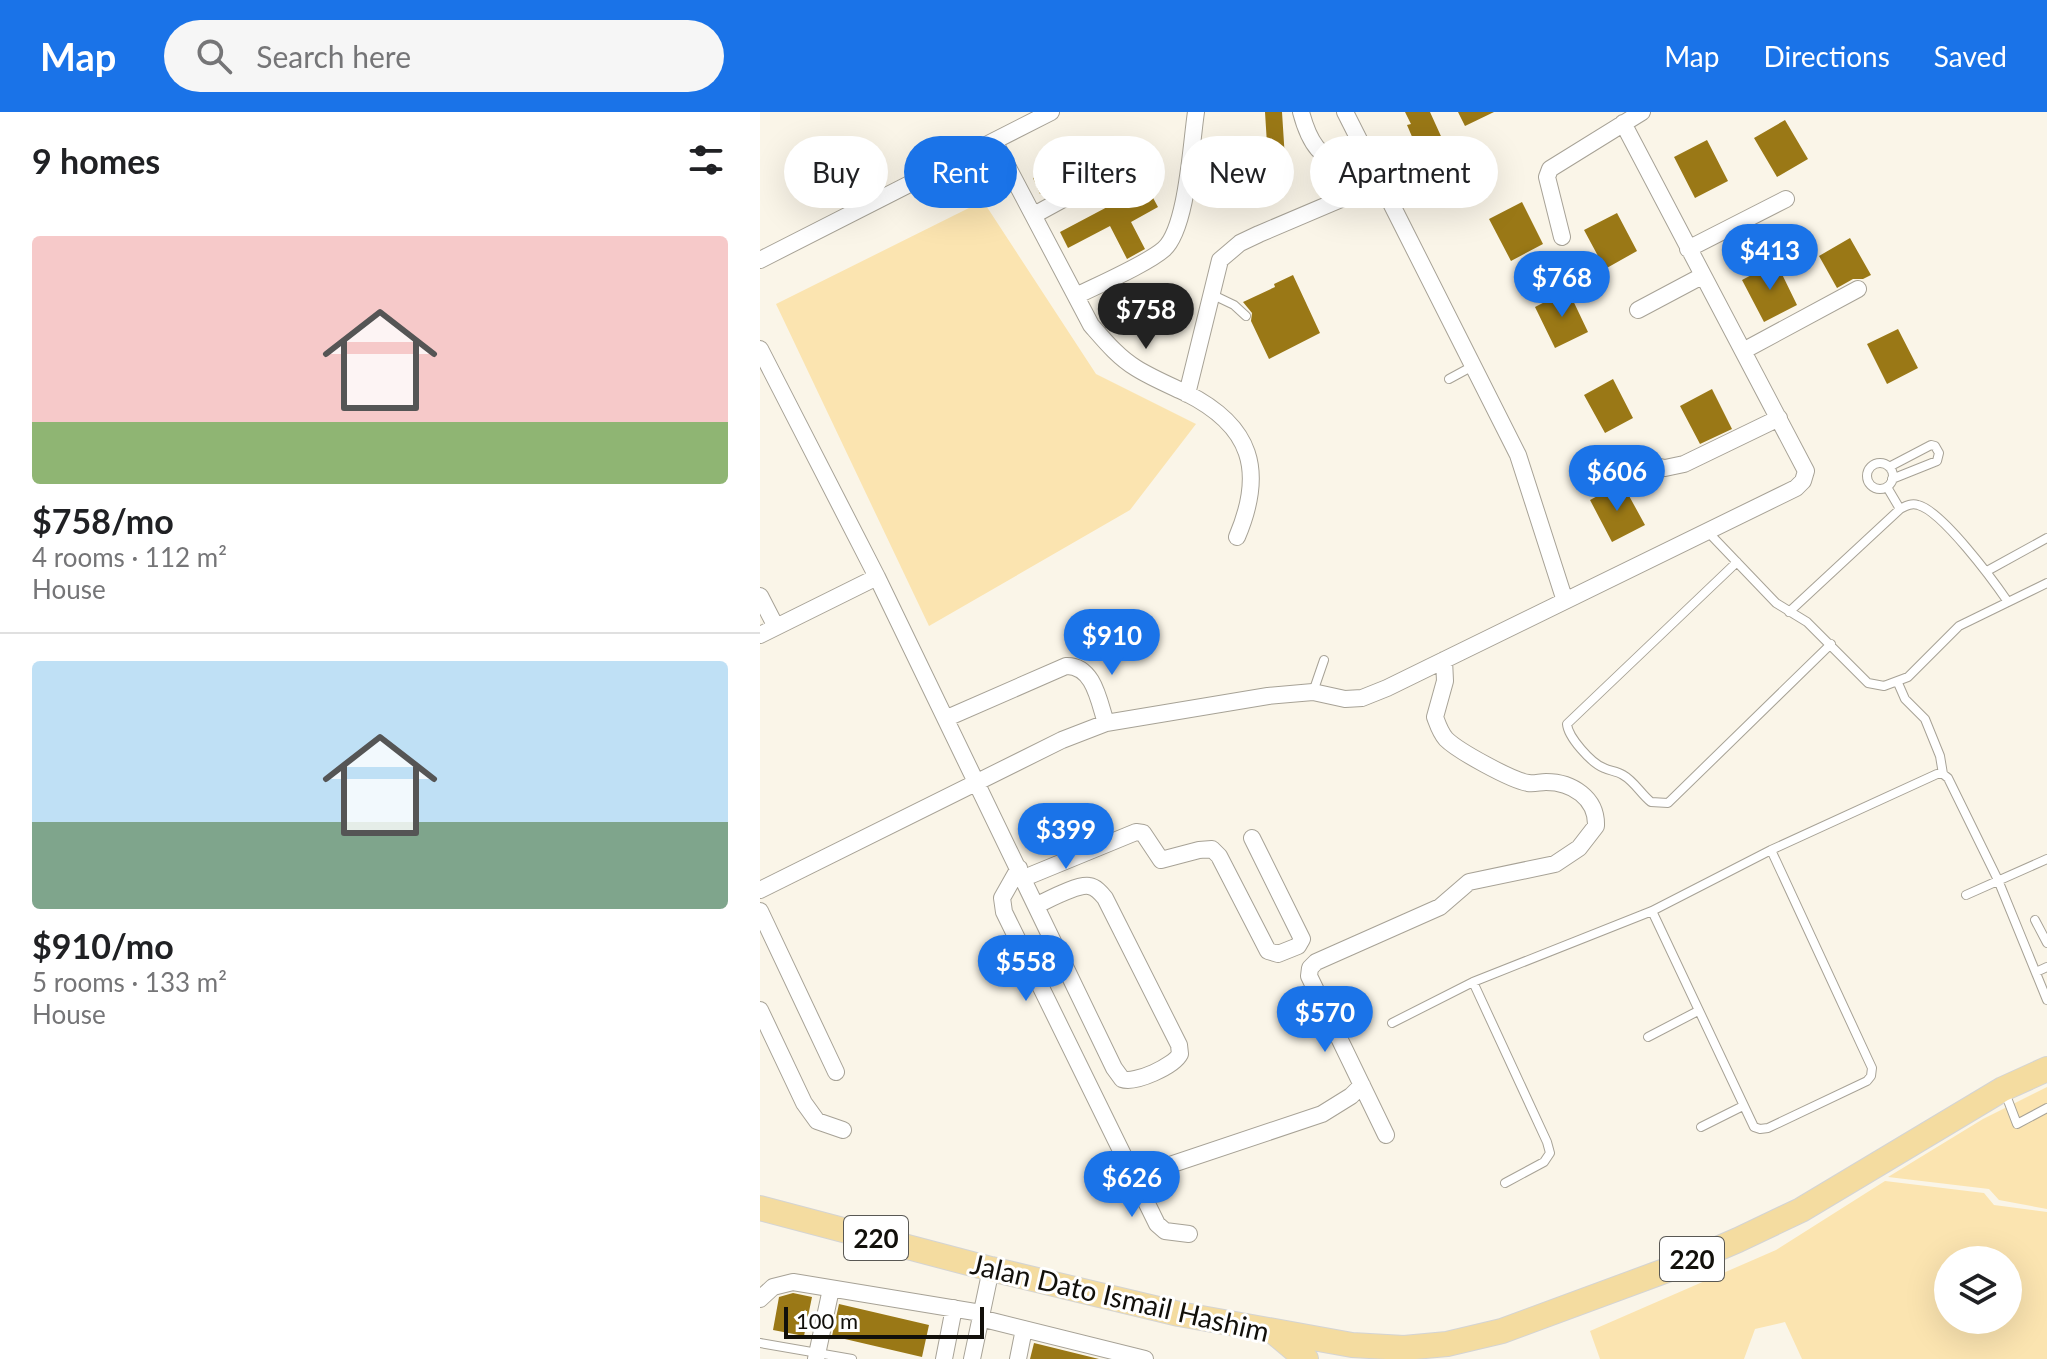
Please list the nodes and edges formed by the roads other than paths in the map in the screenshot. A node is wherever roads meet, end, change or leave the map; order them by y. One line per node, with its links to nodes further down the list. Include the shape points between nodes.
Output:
1 (1051, 112): 7 (street)
2 (1196, 112): 23 (street, via 1174,237 1162,251)
3 (1301, 112): 9 (street)
4 (1345, 112): 8 (street)
5 (1642, 112): 6 (street)
6 (1623, 123): 17 (street, via 1550,169 1547,177); 18 (street)
7 (1004, 136)
8 (1357, 136)
9 (1310, 137)
10 (1017, 184): 16 (street)
11 (904, 187): 19 (street)
12 (1786, 199): 18 (street)
13 (1047, 208): 16 (street)
14 (1321, 208): 22 (street, via 1240,243 1220,260)
15 (1392, 208): 28 (street)
16 (1034, 215): 23 (street)
17 (1562, 237)
18 (1688, 249): 20 (street)
19 (760, 260)
20 (1702, 276): 24 (street); 27 (street)
21 (1858, 289): 27 (street)
22 (1210, 294): 25 (lane); 30 (street)
23 (1076, 296): 30 (street, via 1091,325 1113,350)
24 (1638, 310)
25 (1246, 316)
26 (760, 349): 42 (street)
27 (1743, 351): 31 (street)
28 (1473, 366): 29 (lane); 45 (street, via 1518,455)
29 (1449, 379)
30 (1187, 394): 38 (street, via 1224,418 1241,440 1252,470 1251,498)
31 (1779, 418): 32 (street, via 1684,464); 37 (street, via 1806,471 1803,481)
32 (1650, 465)
33 (1889, 467): 34 (lane); 34 (lane, via 1931,445 1939,453 1937,461); 35 (lane, via 1874,465 1868,479 1879,489)
34 (1892, 479): 35 (lane)
35 (1887, 487): 36 (lane)
36 (1900, 509): 41 (lane, via 1921,505); 47 (lane)
37 (1708, 532): 40 (lane); 45 (street)
38 (1237, 537)
39 (2047, 538): 41 (lane)
40 (1737, 562): 47 (lane); 50 (lane, via 1567,724 1595,762 1625,776 1651,802 1668,803)
41 (1987, 571): 46 (lane)
42 (877, 577): 48 (street); 55 (street)
43 (2047, 583): 46 (lane)
44 (760, 596): 48 (street)
45 (1565, 601): 52 (street)
46 (2008, 602): 53 (lane, via 1959,626)
47 (1789, 612): 50 (lane)
48 (776, 627): 49 (street)
49 (760, 635)
50 (1831, 644): 53 (lane, via 1868,683)
51 (1324, 660): 54 (lane)
52 (1444, 660): 54 (street, via 1362,698); 81 (street, via 1445,681 1435,717 1444,737 1516,779 1574,788 1593,807 1596,826 1579,848 1555,864 1469,882 1440,907 1310,968 1309,976)
53 (1898, 683): 57 (lane, via 1925,719)
54 (1313, 692): 56 (street)
55 (947, 718): 56 (street, via 1075,666 1094,686); 58 (street)
56 (1106, 723): 58 (street)
57 (1943, 774): 60 (lane); 63 (lane)
58 (977, 782): 62 (street); 64 (street)
59 (1252, 838): 62 (street, via 1302,939 1278,954 1268,951 1212,849 1161,860 1143,833 1136,832)
60 (1771, 850): 68 (lane); 83 (lane, via 1872,1068 1867,1081 1768,1128 1754,1127)
61 (2047, 859): 63 (lane)
62 (1022, 873): 66 (street); 88 (street, via 1001,905)
63 (1998, 880): 65 (lane); 72 (lane)
64 (760, 890)
65 (1966, 895)
66 (1037, 905): 66 (street, via 1122,1079 1134,1081 1176,1061 1179,1045 1097,889 1080,887)
67 (760, 911): 80 (street)
68 (1652, 911): 73 (lane); 76 (lane)
69 (2035, 920): 70 (lane)
70 (2047, 943)
71 (2047, 967): 72 (lane)
72 (2036, 972): 74 (lane)
73 (1473, 982): 77 (lane); 89 (lane, via 1550,1153 1544,1162)
74 (2047, 1000)
75 (760, 1010): 86 (street, via 804,1103 817,1121)
76 (1698, 1011): 78 (lane); 83 (lane)
77 (1392, 1023)
78 (1648, 1037)
79 (2047, 1069): 82 (main road, 220)
80 (836, 1072)
81 (1362, 1085): 87 (street); 88 (street, via 1322,1114)
82 (2003, 1089): 84 (lane, via 2017,1124); 99 (main road, 220, via 1801,1210 1678,1266 1488,1334 1447,1344 1352,1345)
83 (1743, 1106): 85 (lane)
84 (2047, 1108)
85 (1701, 1127)
86 (843, 1130)
87 (1386, 1135)
88 (1134, 1177): 91 (street, via 1157,1224 1165,1231)
89 (1505, 1183)
90 (760, 1208): 92 (main road, Jalan Dato Ismail Hashim / 220)
91 (1189, 1234)
92 (991, 1269): 96 (street); 99 (main road, Jalan Dato Ismail Hashim / 220, via 1273,1332)
93 (831, 1289): 94 (street, via 785,1283); 95 (street); 100 (street)
94 (760, 1299)
95 (954, 1308): 96 (street); 102 (street)
96 (981, 1316): 97 (street); 103 (street)
97 (1024, 1329): 104 (street); 105 (street)
98 (760, 1343): 100 (lane)
99 (1318, 1354)
100 (817, 1356): 101 (lane)
101 (852, 1359)
102 (944, 1359)
103 (972, 1359)
104 (1018, 1359)
105 (1145, 1359)

